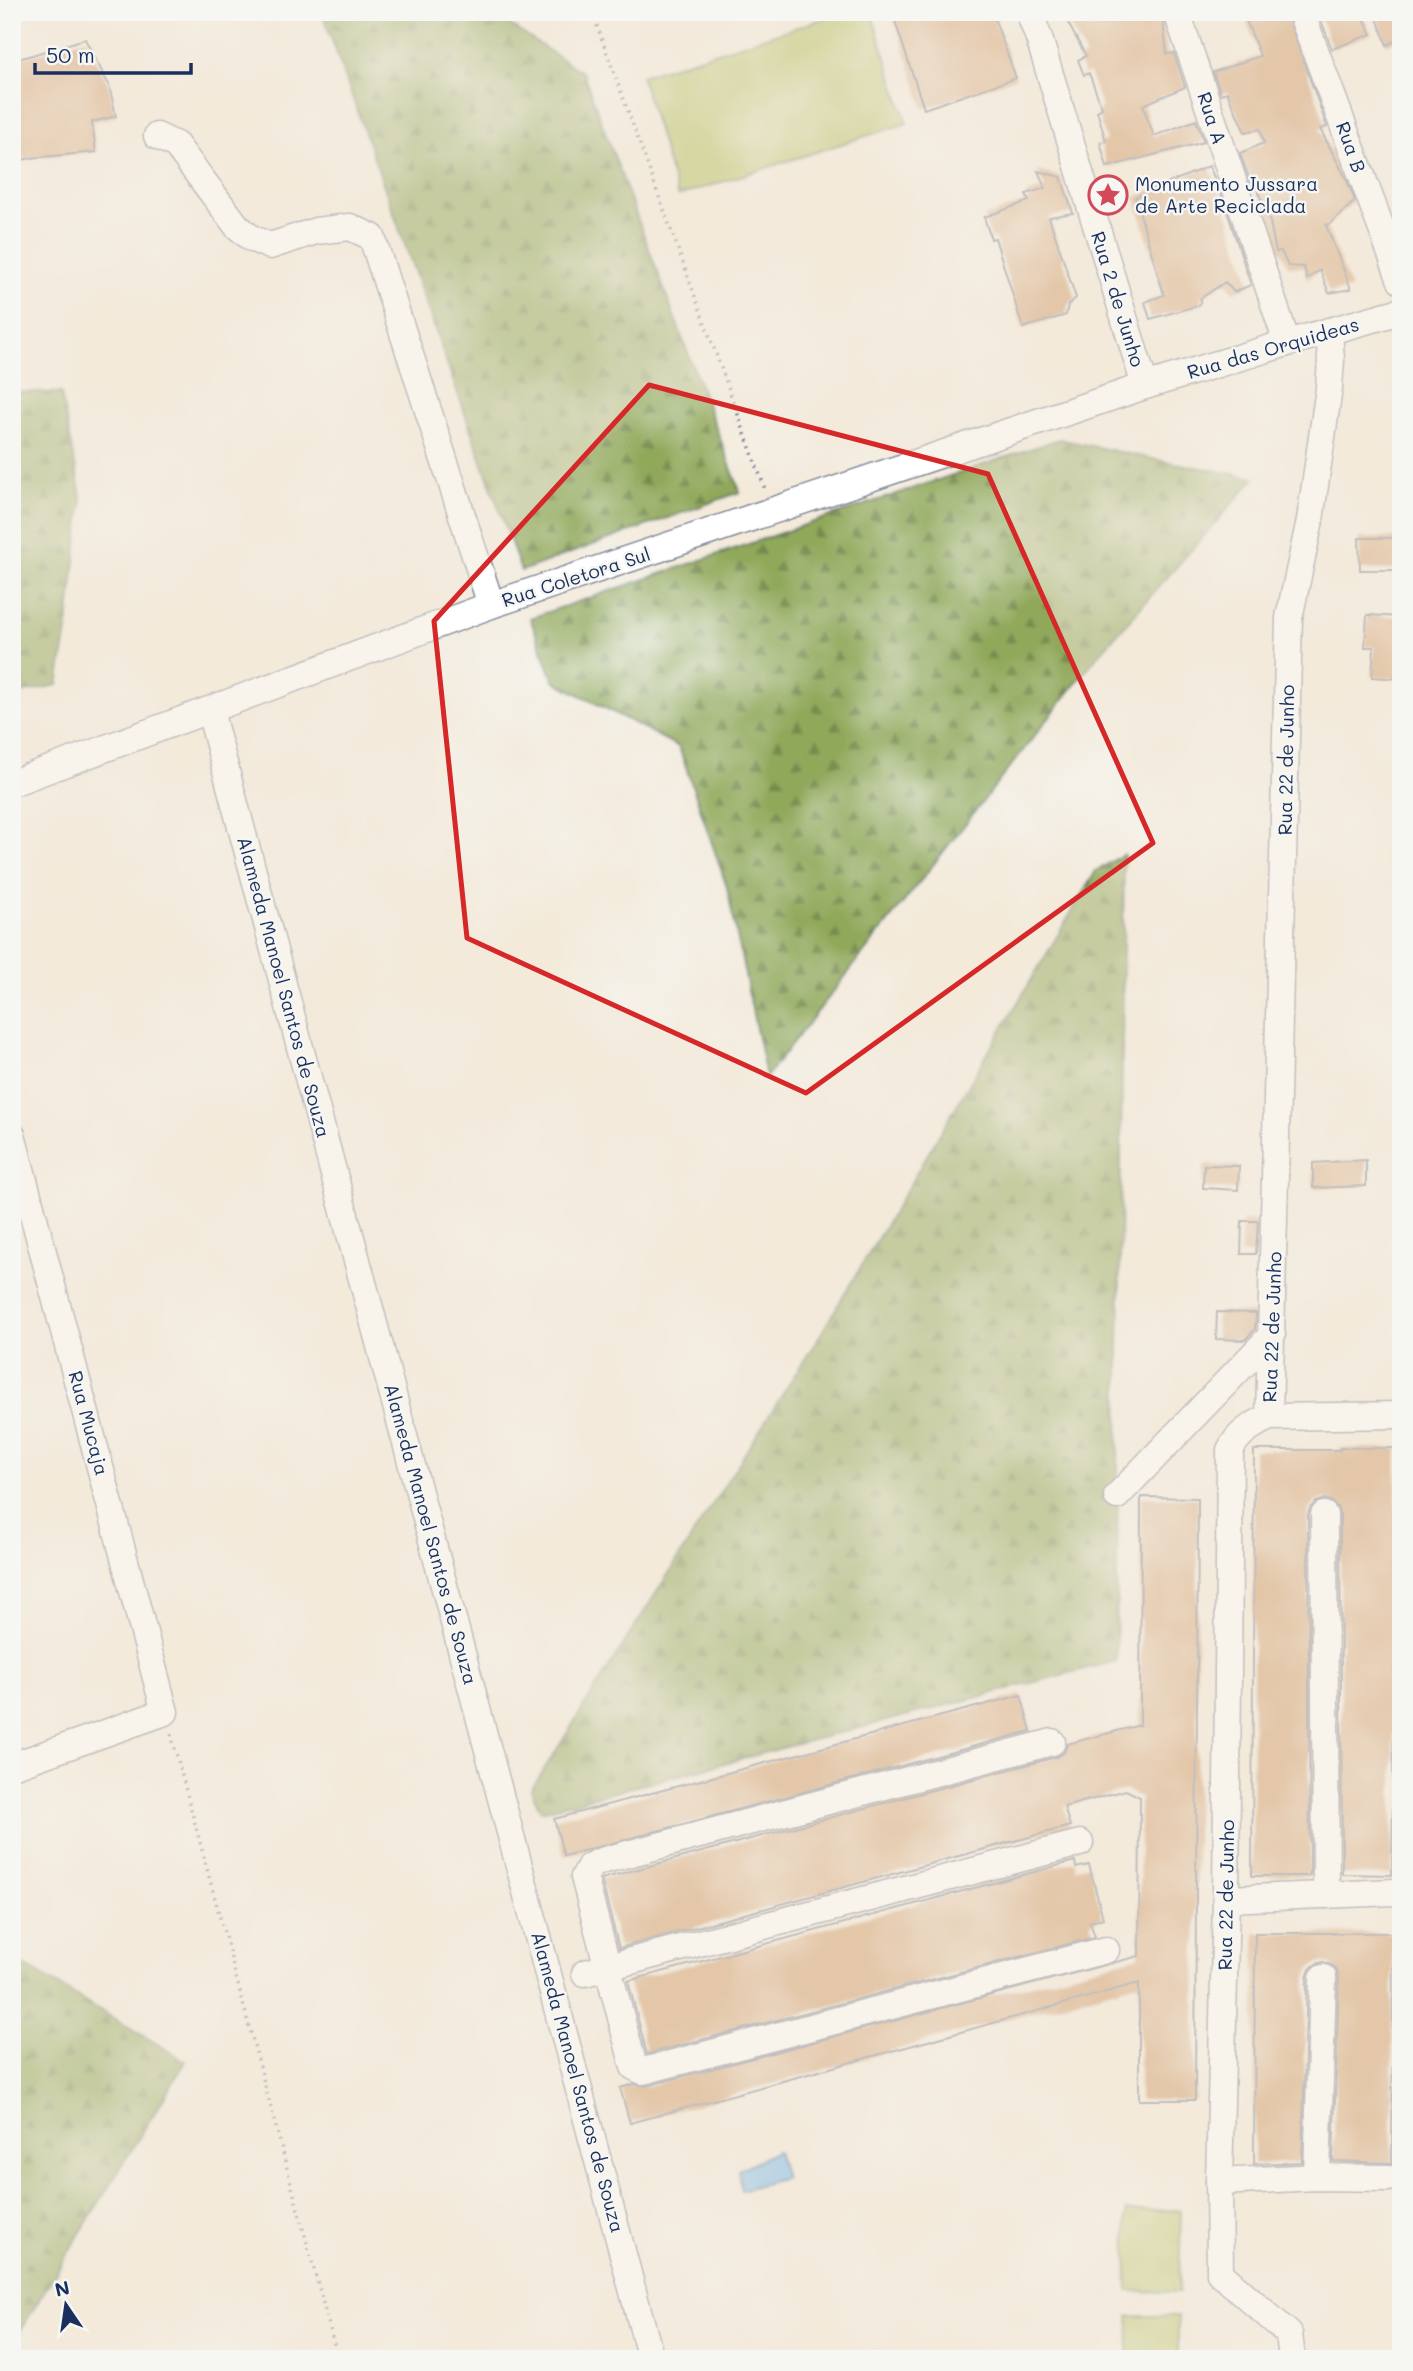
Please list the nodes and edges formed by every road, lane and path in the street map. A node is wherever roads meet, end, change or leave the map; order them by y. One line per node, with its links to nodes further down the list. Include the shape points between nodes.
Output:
1 (592, 12): 11 (path)
2 (1029, 12): 10 (street, Rua 2 de Junho)
3 (1177, 12): 9 (street, Rua A)
4 (1301, 12): 6 (street, Rua B)
5 (157, 136): 12 (street, via 176,145 251,238 270,246 316,231 350,227 372,237)
6 (1401, 281)
7 (1401, 311): 8 (street, Rua das Orquideas)
8 (1329, 331): 9 (street, Rua das Orquideas); 16 (street, Rua 22 de Junho, via 1329,388 1310,520 1289,618)
9 (1287, 343): 10 (street, Rua das Orquideas)
10 (1145, 386): 11 (street, Rua Coletora Sul)
11 (772, 511): 12 (street, Rua Coletora Sul)
12 (491, 605): 13 (street, Rua Coletora Sul)
13 (210, 711): 14 (street, Rua Coletora Sul); 36 (street, Alameda Manoel Santos de Souza)
14 (12, 783)
15 (12, 1135): 22 (street, Rua Mucaja)
16 (1272, 1335): 18 (street, Rua 22 de Junho); 19 (street)
17 (1401, 1415): 18 (street)
18 (1269, 1417): 28 (street, Rua 22 de Junho, via 1249,1427 1230,1450)
19 (1117, 1496)
20 (1324, 1515): 27 (street)
21 (1401, 1564): 26 (path)
22 (165, 1712): 24 (street); 35 (path)
23 (1052, 1742): 30 (street, via 601,1861 584,1877)
24 (12, 1766)
25 (1080, 1843): 30 (street)
26 (1395, 1892): 27 (street)
27 (1326, 1895): 28 (street)
28 (1226, 1899): 34 (street, Rua 22 de Junho)
29 (1106, 1950): 30 (street, via 643,2071 634,2067)
30 (596, 1970)
31 (1323, 1978): 32 (street)
32 (1317, 2176): 33 (street); 34 (street)
33 (1388, 2178)
34 (1219, 2182): 37 (street, Rua 22 de Junho, via 1220,2273 1289,2334)
35 (338, 2359)
36 (651, 2359)
37 (1292, 2359)

